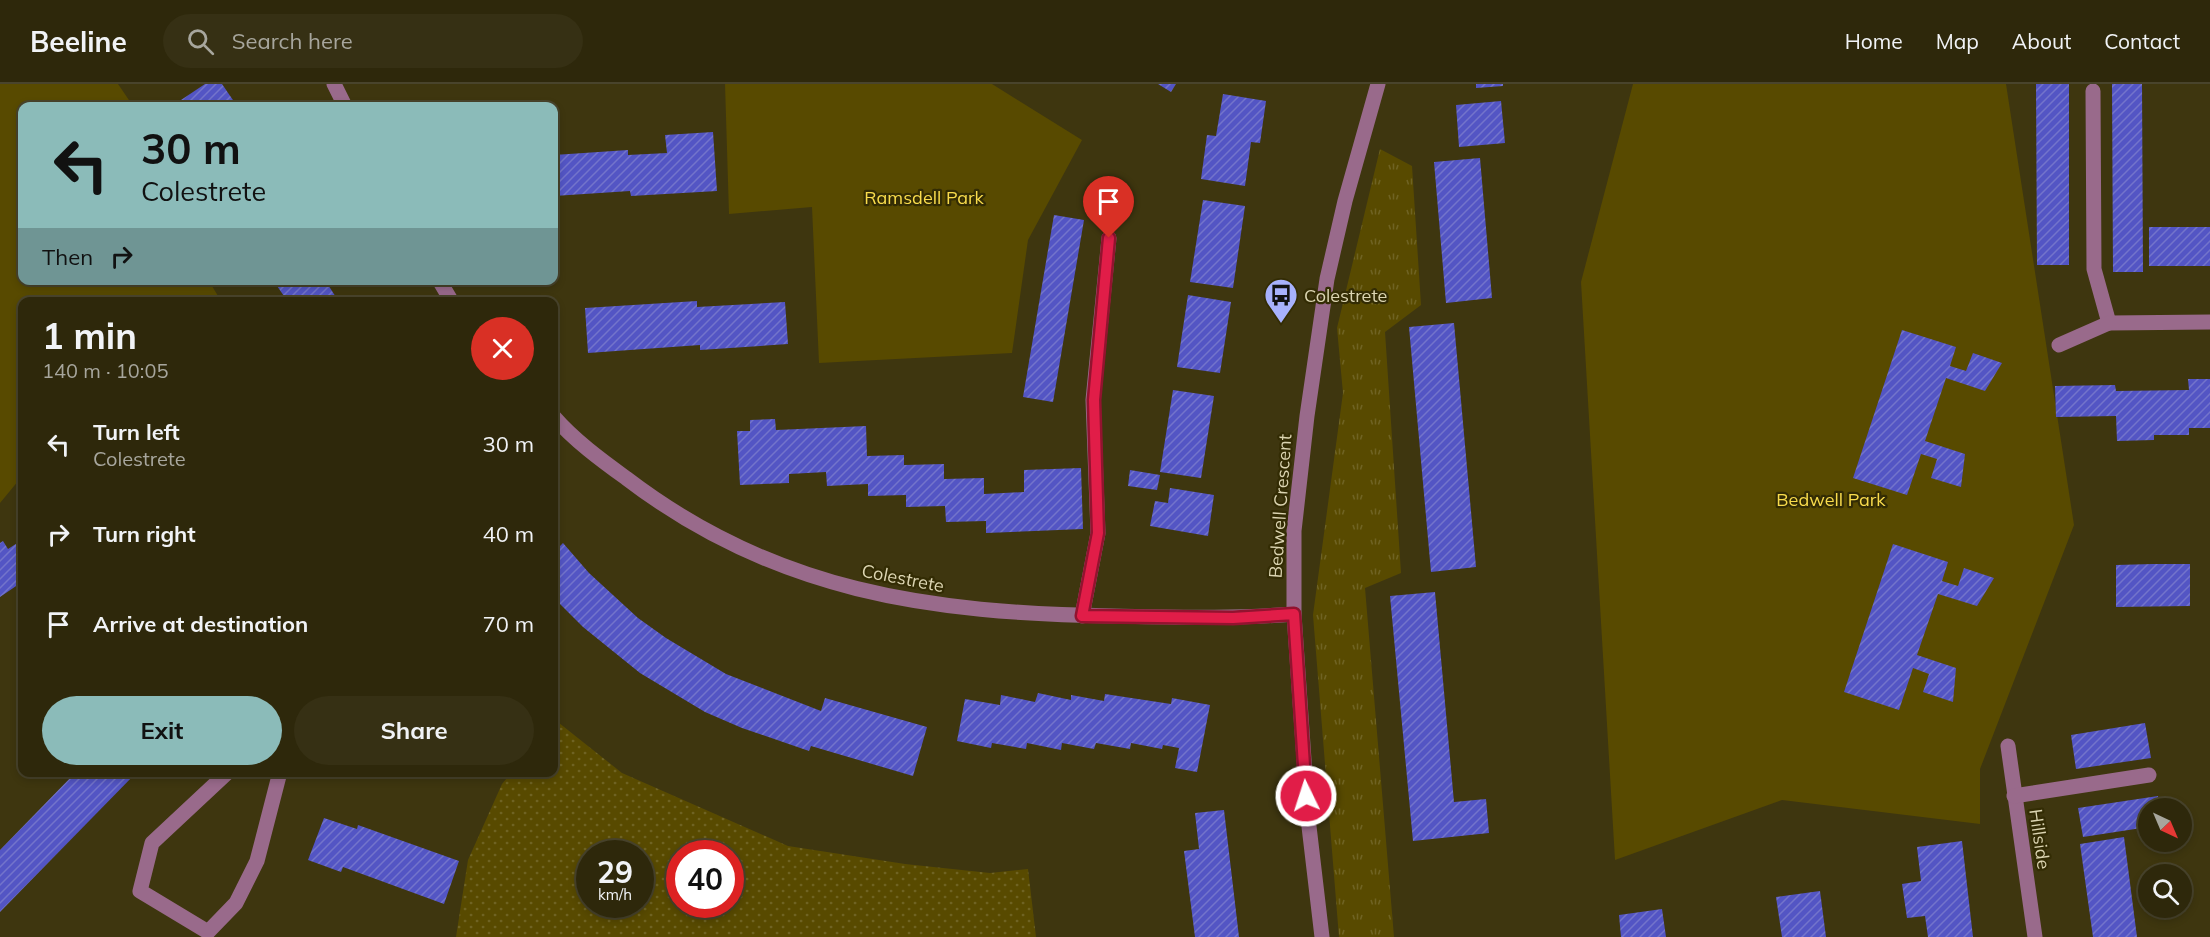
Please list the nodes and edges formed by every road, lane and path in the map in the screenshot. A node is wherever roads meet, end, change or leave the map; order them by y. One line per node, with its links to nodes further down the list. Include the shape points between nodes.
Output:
1 (334, 84): 4 (street)
2 (1378, 84): 10 (street, Bedwell Crescent, via 1327,279 1294,531)
3 (2093, 91): 7 (street, via 2094,269)
4 (343, 102)
5 (1109, 238): 11 (street, via 1094,400 1098,533)
6 (2210, 322): 7 (street)
7 (2109, 323): 8 (street)
8 (2059, 345)
9 (558, 423): 11 (street, Colestrete, via 657,502 708,534 807,574 920,604)
10 (1294, 614): 11 (street, Colestrete, via 1233,618); 17 (street, Bedwell Crescent, via 1308,818)
11 (1082, 616)
12 (2008, 746): 16 (street, Hillside)
13 (2148, 775): 16 (street)
14 (223, 777): 15 (street, via 152,843 140,891 208,932 236,903 258,861)
15 (279, 777)
16 (2014, 796): 18 (street, Hillside)
17 (1322, 937)
18 (2035, 937)

